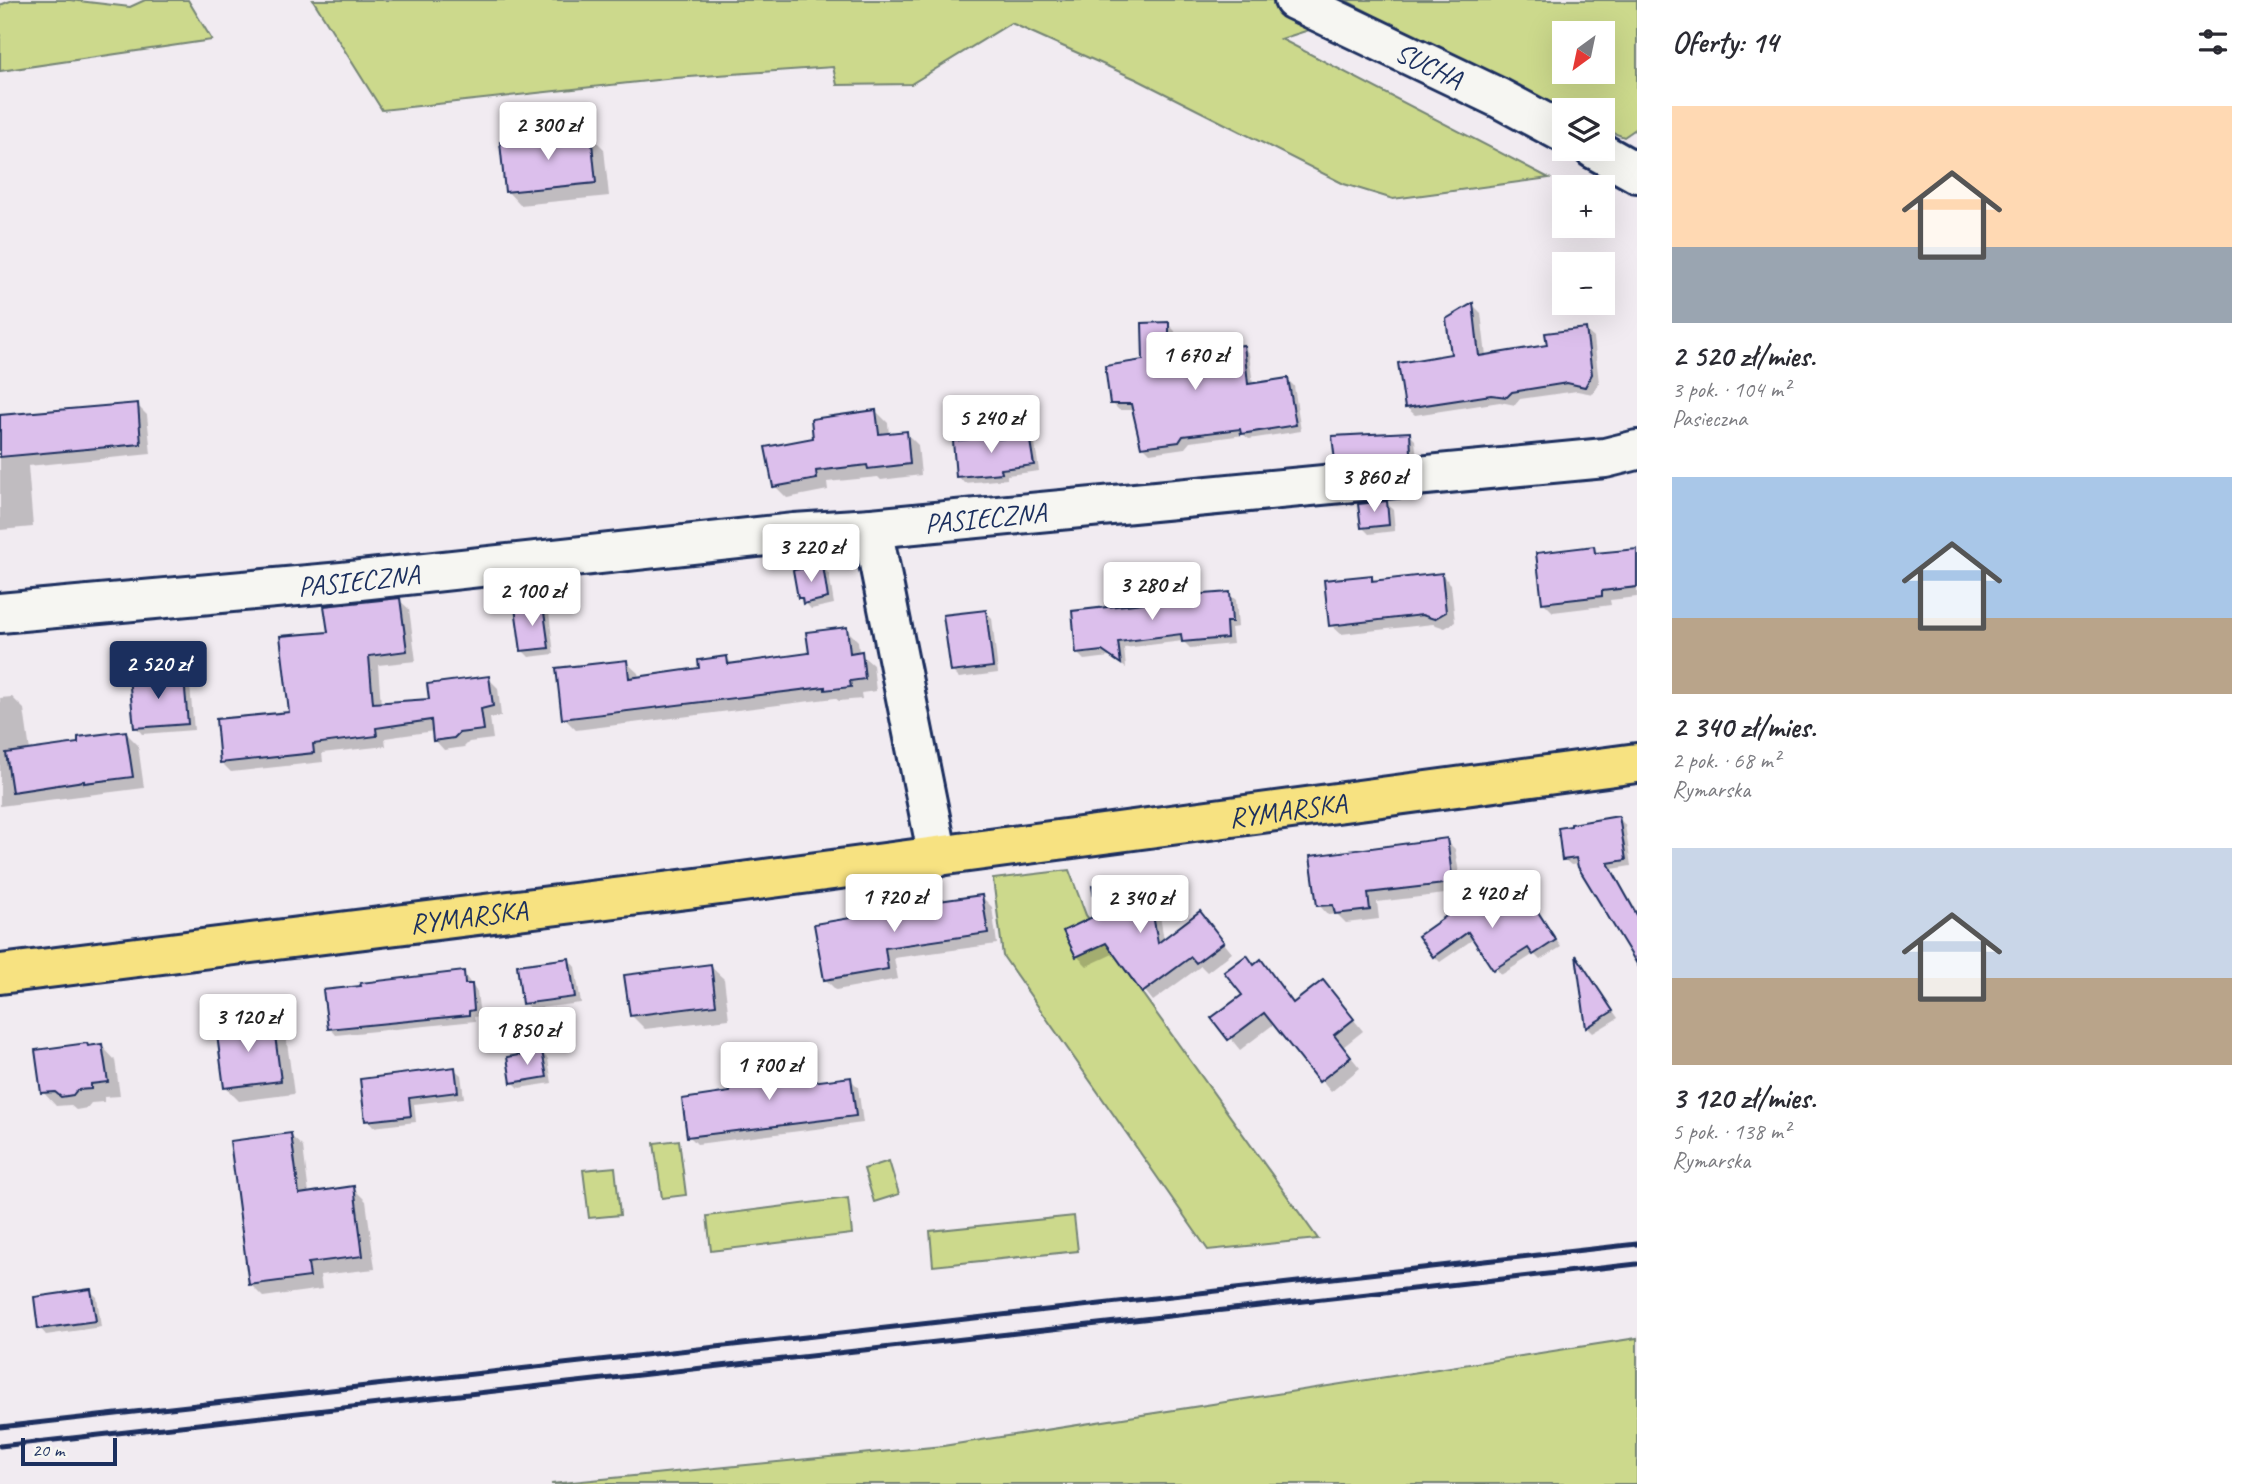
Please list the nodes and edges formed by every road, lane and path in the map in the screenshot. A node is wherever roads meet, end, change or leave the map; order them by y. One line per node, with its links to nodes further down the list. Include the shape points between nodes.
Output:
1 (1294, 0): 2 (street, SUCHA)
2 (1552, 127)
3 (1615, 161): 4 (street)
4 (1637, 173)
5 (1637, 450): 6 (street, PASIECZNA, via 1605,458)
6 (872, 528): 7 (street, PASIECZNA); 9 (street)
7 (0, 613)
8 (1637, 763): 9 (main road, RYMARSKA)
9 (938, 857): 10 (main road, RYMARSKA)
10 (0, 974)

